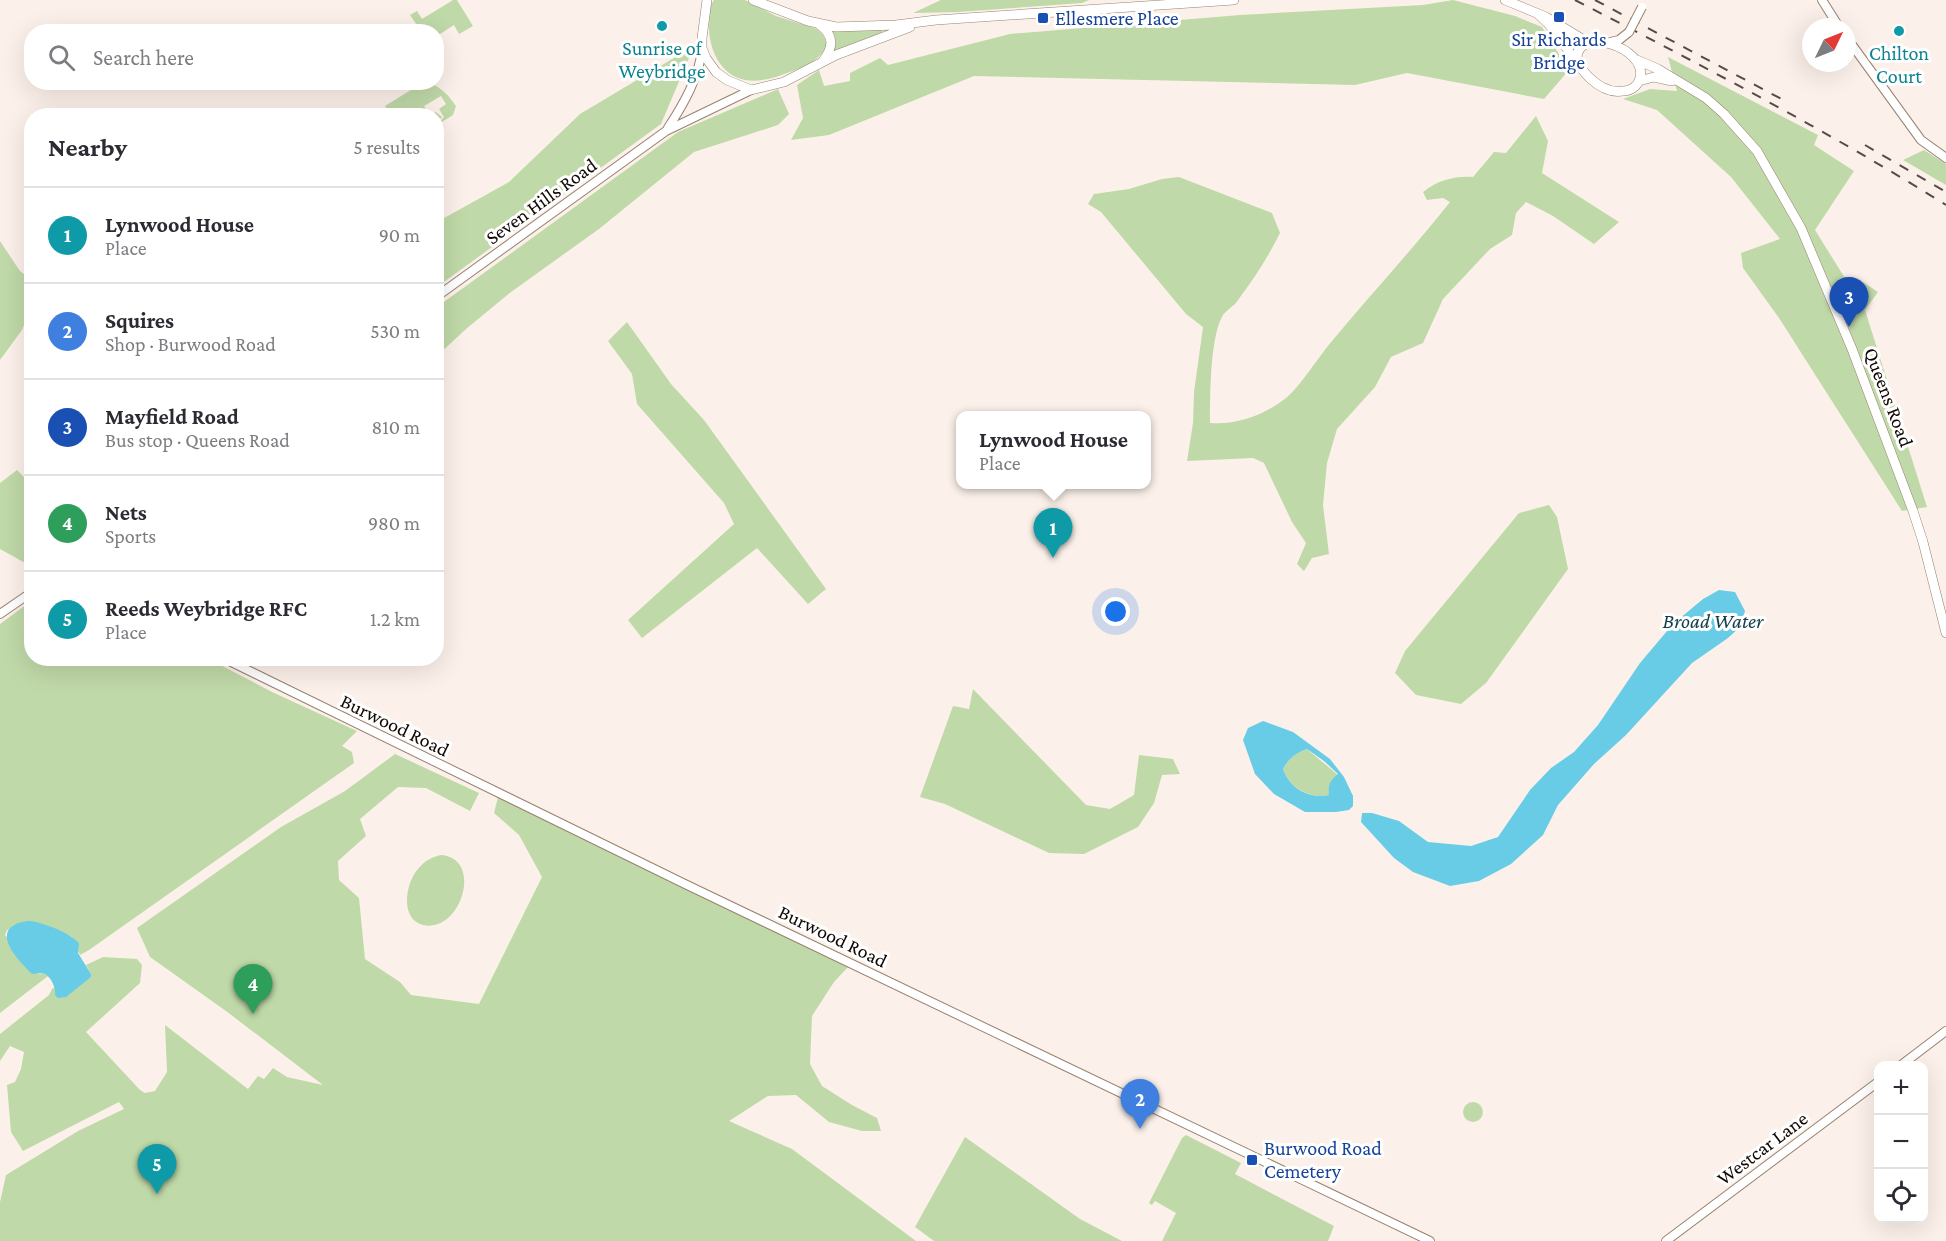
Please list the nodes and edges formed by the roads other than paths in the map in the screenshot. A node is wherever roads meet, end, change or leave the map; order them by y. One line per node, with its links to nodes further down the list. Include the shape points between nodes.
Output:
1 (753, 0): 9 (main road)
2 (1234, 0): 10 (main road)
3 (1505, 0): 7 (main road)
4 (1822, 0): 8 (street)
5 (708, 1): 16 (main road)
6 (1645, 3): 12 (street, bridge)
7 (1538, 14): 14 (main road); 19 (main road)
8 (1833, 18)
9 (818, 23): 11 (main road, via 836,27); 20 (main road, via 832,42)
10 (921, 23): 11 (main road); 13 (main road)
11 (881, 25): 13 (main road)
12 (1629, 33): 15 (street); 18 (street)
13 (883, 38): 20 (main road)
14 (1589, 43): 15 (main road); 19 (main road, via 1578,51)
15 (1606, 43): 18 (main road)
16 (702, 48): 23 (main road, via 716,72); 24 (street, Seven Hills Road, via 684,103)
17 (1856, 50): 25 (street, via 1921,140)
18 (1633, 57): 21 (main road, via 1640,65); 22 (main road, Queens Road)
19 (1577, 61): 21 (main road, via 1589,78 1602,86 1622,92)
20 (822, 63): 23 (main road, via 784,82)
21 (1639, 81): 22 (main road, Queens Road, via 1654,77)
22 (1676, 82): 29 (main road, Queens Road, via 1711,102 1744,135 1801,228 1913,511)
23 (751, 90): 24 (street, Seven Hills Road)
24 (666, 131): 26 (street, Seven Hills Road)
25 (1946, 158)
26 (444, 291)
27 (24, 598): 28 (street)
28 (0, 614)
29 (1946, 633)
30 (239, 666): 34 (street, Burwood Road)
31 (1946, 1031): 32 (street)
32 (1905, 1061)
33 (1874, 1085): 35 (street, Westcar Lane)
34 (1430, 1241)
35 (1666, 1241)

